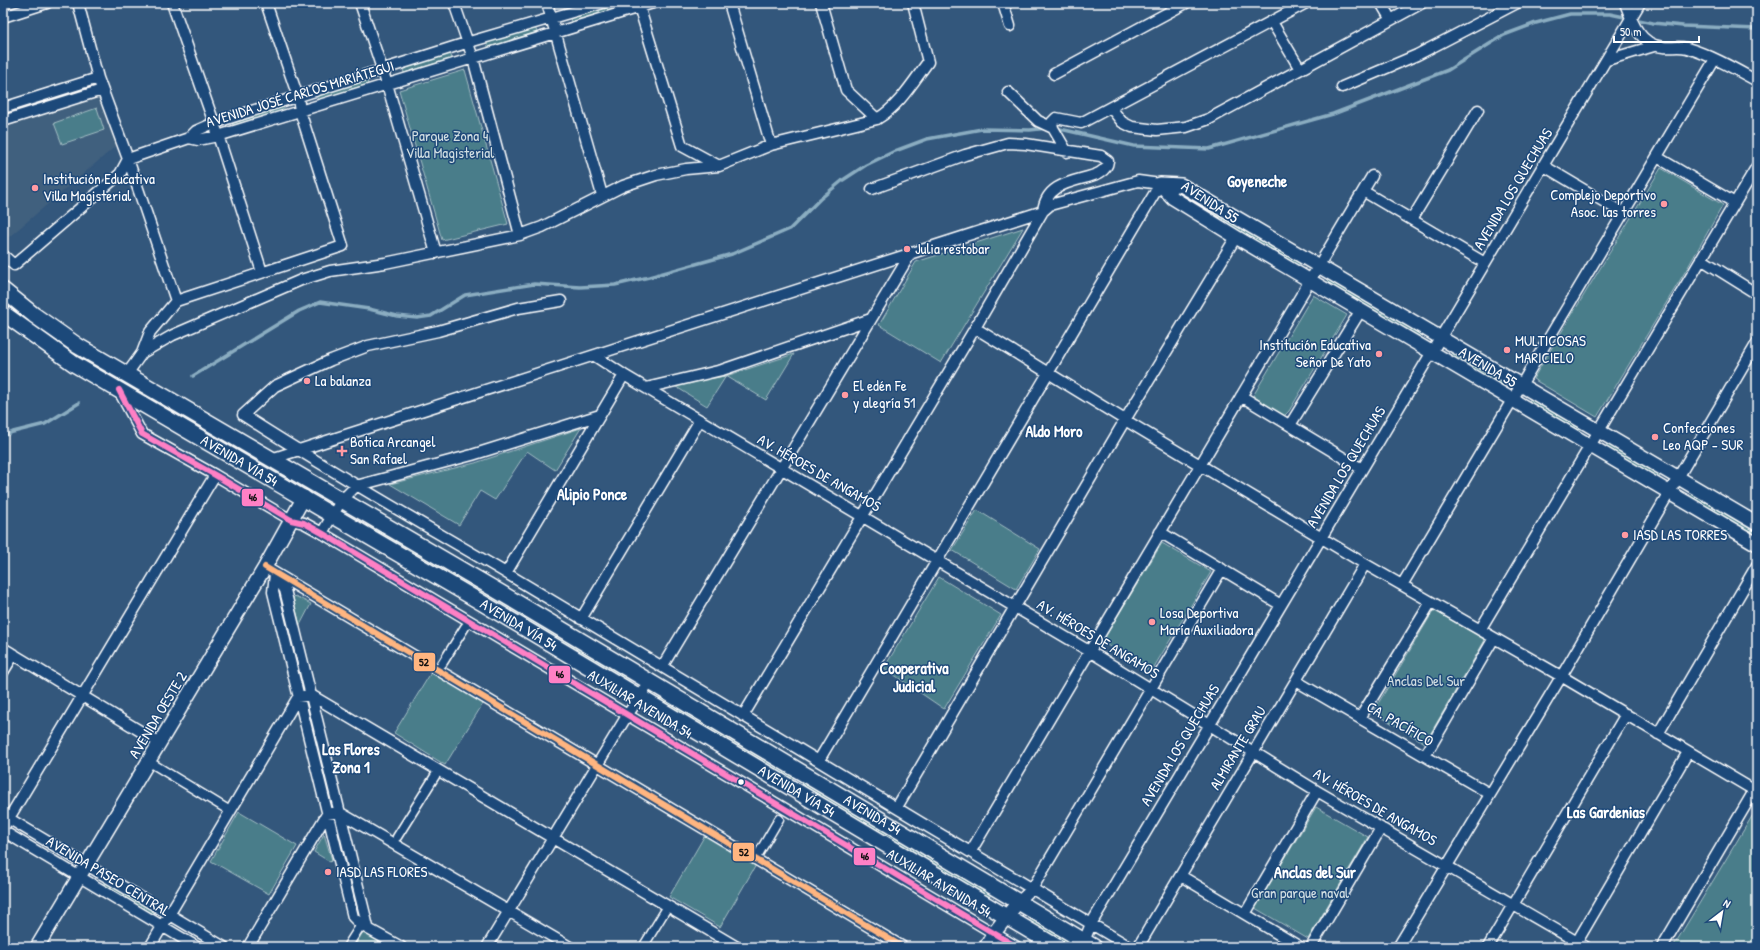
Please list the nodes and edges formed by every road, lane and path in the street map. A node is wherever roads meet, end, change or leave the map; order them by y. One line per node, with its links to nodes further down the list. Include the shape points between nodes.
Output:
1 (47, 3): 22 (street)
2 (78, 3): 37 (street)
3 (172, 3): 50 (street)
4 (266, 3): 43 (street)
5 (360, 3): 35 (street)
6 (454, 3): 29 (street)
7 (547, 3): 23 (street)
8 (603, 3): 23 (street, AVENIDA JOSÉ CARLOS MARIÁTEGUI)
9 (653, 3): 21 (street, AVENIDA JOSÉ CARLOS MARIÁTEGUI)
10 (729, 3): 54 (street)
11 (821, 3): 48 (street, via 846,90)
12 (913, 3): 48 (street, via 928,62 902,97 887,113)
13 (1003, 3): 27 (street)
14 (1186, 3): 36 (street)
15 (1306, 3): 26 (street)
16 (1381, 3): 25 (street)
17 (1422, 3): 25 (street)
18 (1517, 3): 40 (street, via 1417,55)
19 (1625, 3): 24 (street)
20 (1640, 3): 24 (street, AVENIDA LOS QUECHUAS)
21 (638, 5): 28 (street, AVENIDA JOSÉ CARLOS MARIÁTEGUI); 58 (street, via 682,146)
22 (3, 17)
23 (552, 18): 28 (street); 29 (street, AVENIDA JOSÉ CARLOS MARIÁTEGUI)
24 (1631, 19): 30 (street, via 1644,38); 33 (street, AVENIDA LOS QUECHUAS)
25 (1391, 20): 34 (street)
26 (1272, 22): 34 (street); 45 (street)
27 (1010, 26)
28 (555, 32): 31 (street, AVENIDA JOSÉ CARLOS MARIÁTEGUI); 65 (street)
29 (466, 43): 31 (street); 35 (street, AVENIDA JOSÉ CARLOS MARIÁTEGUI)
30 (1654, 46): 32 (street, via 1686,47); 33 (street)
31 (473, 58): 39 (street, AVENIDA JOSÉ CARLOS MARIÁTEGUI); 70 (street)
32 (1715, 59): 38 (street); 56 (street)
33 (1607, 60): 59 (street, AVENIDA LOS QUECHUAS)
34 (1300, 69): 45 (street, via 1209,119 1186,127 1157,130 1132,127 1122,122)
35 (381, 70): 39 (street); 43 (street, AVENIDA JOSÉ CARLOS MARIÁTEGUI)
36 (1054, 74)
37 (98, 78): 41 (street); 44 (street)
38 (1757, 81)
39 (387, 84): 47 (street, AVENIDA JOSÉ CARLOS MARIÁTEGUI); 73 (street)
40 (1342, 87)
41 (102, 90): 49 (street); 57 (street)
42 (1008, 92): 51 (street, via 1038,121)
43 (298, 97): 47 (street); 50 (street, AVENIDA JOSÉ CARLOS MARIÁTEGUI)
44 (3, 108)
45 (1111, 108): 51 (street, via 1081,123 1056,118 1052,122)
46 (1478, 110): 69 (street)
47 (300, 111): 52 (street, AVENIDA JOSÉ CARLOS MARIÁTEGUI); 78 (street, via 343,246)
48 (877, 119): 54 (street)
49 (3, 121)
50 (214, 123): 52 (street); 53 (street, AVENIDA JOSÉ CARLOS MARIÁTEGUI, via 196,131)
51 (1053, 128): 55 (street)
52 (218, 136): 53 (street, AVENIDA JOSÉ CARLOS MARIÁTEGUI, via 198,140); 78 (street)
53 (189, 138): 57 (street)
54 (771, 145): 58 (street)
55 (1067, 152): 63 (street, via 1008,143); 67 (street, via 1102,156 1108,161 1107,166 1102,172 1054,189 1044,202)
56 (1657, 157): 66 (street); 68 (street)
57 (128, 160): 74 (street, via 120,174 14,265); 82 (street)
58 (719, 166): 65 (street, via 656,174)
59 (1544, 166): 68 (street); 76 (street, AVENIDA LOS QUECHUAS)
60 (1757, 166): 66 (street)
61 (1372, 176): 64 (street)
62 (1160, 184): 67 (street, via 1138,181 1050,205); 71 (street, AVENIDA 55, via 1173,198); 77 (street, AVENIDA 55, via 1181,185); 93 (street)
63 (872, 189)
64 (1364, 191): 69 (street); 77 (street)
65 (602, 195): 70 (street, via 542,227)
66 (1735, 203): 75 (street)
67 (1043, 211): 72 (street); 87 (street)
68 (1623, 213): 96 (street)
69 (1412, 219): 76 (street)
70 (520, 235): 73 (street)
71 (1236, 237): 79 (street, AVENIDA 55); 103 (street)
72 (911, 253): 86 (street); 92 (street)
73 (436, 254): 91 (street, via 330,271 301,280 173,335)
74 (3, 255)
75 (1701, 259): 81 (street); 105 (street)
76 (1485, 263): 88 (street, AVENIDA LOS QUECHUAS)
77 (1319, 266): 79 (street); 88 (street, AVENIDA 55)
78 (262, 272): 82 (street)
79 (1311, 280): 84 (street, AVENIDA 55); 99 (street)
80 (3, 290): 94 (main road, AVENIDA VÍA 54, via 78,346)
81 (1757, 294)
82 (176, 301): 91 (street, via 150,332)
83 (561, 301): 107 (street, via 518,308 438,331 368,346 275,386 243,415)
84 (1361, 310): 90 (street, AVENIDA 55); 104 (street)
85 (3, 313): 98 (main road, AVENIDA VÍA 54, via 74,364)
86 (871, 319): 97 (street, via 722,370); 110 (street)
87 (975, 328): 93 (street); 119 (street)
88 (1440, 338): 90 (street, AVENIDA LOS QUECHUAS); 96 (street, AVENIDA 55)
89 (1757, 344): 113 (street)
90 (1432, 352): 100 (street, AVENIDA 55); 111 (street, AVENIDA LOS QUECHUAS)
91 (142, 353): 94 (street)
92 (595, 356): 95 (street, AV. HÉROES DE ANGAMOS); 107 (street)
93 (1049, 373): 103 (street); 126 (street)
94 (127, 374): 108 (main road, AVENIDA VÍA 54)
95 (624, 375): 97 (street, AV. HÉROES DE ANGAMOS); 101 (street)
96 (1520, 386): 100 (street); 105 (street, AVENIDA 55)
97 (646, 388): 102 (street, AV. HÉROES DE ANGAMOS)
98 (119, 390): 112 (street, AUXILIAR AVENIDA 54, via 142,434); 116 (main road, AVENIDA VÍA 54)
99 (1241, 396): 104 (street); 109 (street)
100 (1512, 400): 106 (street, AVENIDA 55); 132 (street)
101 (600, 415): 114 (street, via 472,455); 131 (street)
102 (700, 420): 110 (street, AV. HÉROES DE ANGAMOS); 136 (street)
103 (1125, 420): 109 (street); 135 (street)
104 (1290, 425): 111 (street)
105 (1598, 432): 106 (street); 113 (street, AVENIDA 55)
106 (1590, 446): 115 (street, AVENIDA 55); 138 (street)
107 (298, 451): 108 (street); 114 (street)
108 (271, 459): 117 (main road, AVENIDA VÍA 54)
109 (1199, 465): 122 (street); 124 (street)
110 (782, 468): 119 (street, AV. HÉROES DE ANGAMOS); 144 (street)
111 (1362, 469): 124 (street, AVENIDA LOS QUECHUAS)
112 (215, 474): 120 (street, AUXILIAR AVENIDA 54); 151 (street)
113 (1678, 478): 115 (street); 121 (street, AVENIDA 55)
114 (356, 486): 117 (street); 131 (street)
115 (1670, 493): 125 (street, AVENIDA 55); 146 (street)
116 (304, 498): 118 (main road, AVENIDA VÍA 54); 120 (street, AVENIDA OESTE 2)
117 (341, 500): 118 (street); 148 (main road, AVENIDA VÍA 54)
118 (333, 515): 123 (street); 153 (main road, AVENIDA VÍA 54)
119 (863, 516): 126 (street, AV. HÉROES DE ANGAMOS); 156 (street)
120 (291, 520): 123 (street, AUXILIAR AVENIDA 54, via 304,523); 130 (street, AVENIDA OESTE 2)
121 (1757, 524)
122 (1160, 532): 129 (street); 141 (street)
123 (322, 533): 154 (street, AUXILIAR AVENIDA 54)
124 (1321, 537): 127 (street); 134 (street, AVENIDA LOS QUECHUAS)
125 (1757, 544)
126 (938, 560): 135 (street, AV. HÉROES DE ANGAMOS); 164 (street)
127 (1365, 564): 132 (street); 147 (street, ALMIRANTE GRAU)
128 (1757, 565): 159 (street)
129 (1222, 569): 134 (street); 149 (street)
130 (270, 570): 150 (street, via 284,590); 152 (street); 160 (street, AVENIDA OESTE 2); 166 (street)
131 (506, 573): 136 (street)
132 (1402, 585): 133 (street)
133 (1431, 602): 138 (street); 157 (street)
134 (1281, 604): 158 (street, AVENIDA LOS QUECHUAS)
135 (1015, 607): 141 (street, AV. HÉROES DE ANGAMOS); 171 (street)
136 (581, 619): 144 (street)
137 (465, 627): 143 (street)
138 (1480, 630): 139 (street)
139 (1494, 638): 146 (street); 163 (street)
140 (3, 648): 142 (street)
141 (1089, 651): 149 (street, AV. HÉROES DE ANGAMOS); 181 (street)
142 (14, 654): 145 (street); 151 (street)
143 (442, 664)
144 (662, 667): 156 (street)
145 (3, 672)
146 (1560, 677): 155 (street); 170 (street)
147 (1296, 681): 157 (street, CA. PACÍFICO); 161 (street, ALMIRANTE GRAU)
148 (650, 682): 153 (street); 188 (main road, AVENIDA 54)
149 (1150, 689): 158 (street, AV. HÉROES DE ANGAMOS); 187 (street)
150 (311, 695): 152 (street); 173 (street); 180 (street)
151 (83, 696): 160 (street); 175 (street)
152 (298, 696): 172 (street); 174 (street)
153 (640, 698): 154 (street); 194 (main road, AVENIDA VÍA 54)
154 (628, 714): 166 (street); 198 (street, AUXILIAR AVENIDA 54)
155 (1626, 714): 159 (street); 189 (street)
156 (743, 716): 164 (street)
157 (1360, 718): 163 (street, CA. PACÍFICO)
158 (1210, 725): 161 (street, AV. HÉROES DE ANGAMOS); 195 (street, AVENIDA LOS QUECHUAS)
159 (1658, 734): 162 (street)
160 (160, 743): 165 (street, AVENIDA OESTE 2)
161 (1253, 752): 169 (street, AV. HÉROES DE ANGAMOS); 186 (street, ALMIRANTE GRAU)
162 (1688, 752): 168 (street); 200 (street)
163 (1425, 756): 170 (street, CA. PACÍFICO)
164 (819, 760): 171 (street)
165 (148, 761): 172 (street); 183 (street, AVENIDA OESTE 2)
166 (597, 765): 180 (street); 212 (street)
167 (435, 776): 179 (street)
168 (1756, 790): 222 (street)
169 (1317, 791): 177 (street, AV. HÉROES DE ANGAMOS); 193 (street)
170 (1490, 794): 184 (street)
171 (897, 807): 181 (street)
172 (230, 811): 192 (street)
173 (339, 812): 174 (street); 191 (street); 197 (street)
174 (327, 814): 197 (street, via 353,917); 205 (street)
175 (6, 816): 178 (street); 183 (street, AVENIDA PASEO CENTRAL)
176 (779, 819): 182 (street)
177 (1381, 828): 184 (street, AV. HÉROES DE ANGAMOS); 219 (street)
178 (3, 830): 185 (street, AVENIDA PASEO CENTRAL)
179 (397, 838)
180 (553, 838): 190 (street); 191 (street)
181 (971, 851): 187 (street)
182 (759, 853)
183 (86, 865): 185 (street, AVENIDA OESTE 2); 192 (street, AVENIDA PASEO CENTRAL)
184 (1446, 866): 189 (street, AV. HÉROES DE ANGAMOS); 220 (street)
185 (79, 876): 196 (street, AVENIDA PASEO CENTRAL); 201 (street, AVENIDA OESTE 2)
186 (1181, 876): 193 (street); 217 (street, ALMIRANTE GRAU)
187 (1032, 889): 188 (street); 195 (street)
188 (1018, 902): 194 (street); 199 (main road, AVENIDA 54)
189 (1513, 905): 200 (street, AV. HÉROES DE ANGAMOS); 221 (street)
190 (668, 906): 210 (street); 211 (street)
191 (509, 910): 208 (street); 209 (street)
192 (169, 914): 196 (street); 204 (street, AVENIDA PASEO CENTRAL)
193 (1245, 914): 218 (street)
194 (1006, 916): 198 (street); 215 (main road, AVENIDA VÍA 54)
195 (1091, 924): 199 (street, AVENIDA LOS QUECHUAS, via 1086,933); 216 (street)
196 (162, 926): 202 (street); 203 (street, AVENIDA PASEO CENTRAL)
197 (364, 926): 206 (street); 207 (street)
198 (994, 933): 213 (street); 214 (street, AUXILIAR AVENIDA 54)
199 (1087, 945)
200 (1579, 945)
201 (37, 947)
202 (150, 947)
203 (197, 947)
204 (224, 947)
205 (248, 947)
206 (348, 947)
207 (401, 947)
208 (487, 947)
209 (570, 947)
210 (643, 947)
211 (737, 947)
212 (903, 947)
213 (986, 947)
214 (1017, 947)
215 (1057, 947)
216 (1130, 947)
217 (1138, 947)
218 (1300, 947)
219 (1311, 947)
220 (1398, 947)
221 (1488, 947)
222 (1662, 947)

